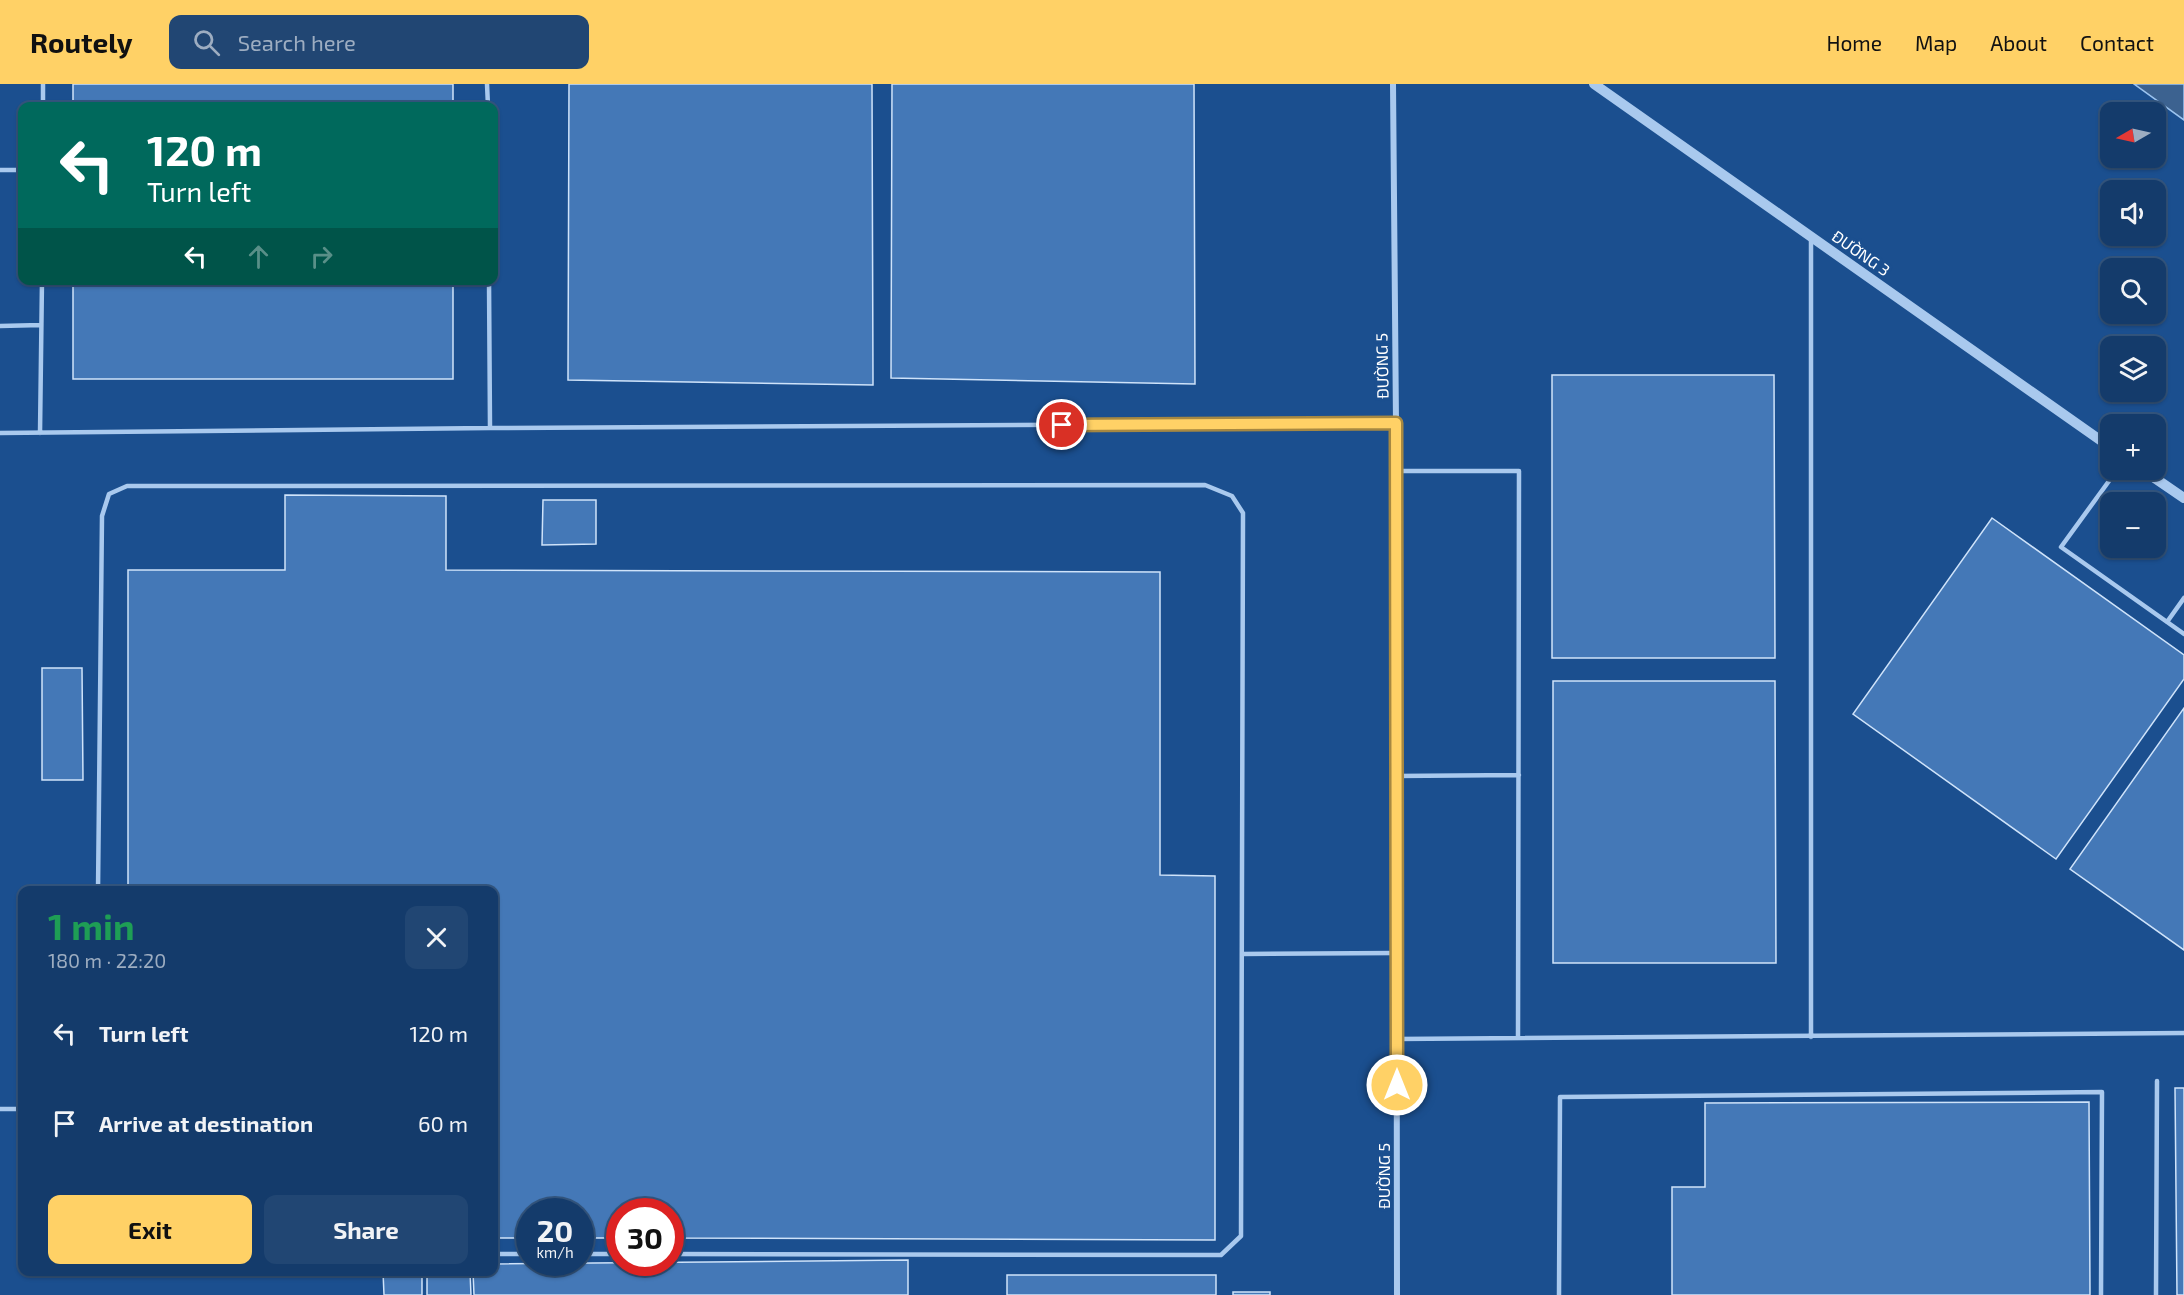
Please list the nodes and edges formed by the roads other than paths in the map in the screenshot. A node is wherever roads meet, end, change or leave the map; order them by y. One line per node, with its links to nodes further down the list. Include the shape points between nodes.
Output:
1 (43, 84): 5 (lane)
2 (487, 84): 6 (lane)
3 (1393, 84): 14 (street, ĐƯỜNG 5)
4 (1594, 84): 9 (street, ĐƯỜNG 3)
5 (43, 102)
6 (488, 102)
7 (0, 170): 8 (lane)
8 (18, 170)
9 (1811, 237): 18 (street, ĐƯỜNG 3); 32 (lane)
10 (42, 285): 13 (lane)
11 (489, 285): 15 (lane)
12 (0, 326): 13 (lane)
13 (41, 326): 17 (lane)
14 (1396, 423): 15 (lane); 19 (street, ĐƯỜNG 5)
15 (490, 428): 17 (lane)
16 (0, 433): 17 (lane)
17 (40, 433)
18 (2100, 440)
19 (1396, 471): 26 (lane, via 1519,471); 27 (street, ĐƯỜNG 5)
20 (2109, 480): 24 (lane, via 2061,547)
21 (2158, 480): 22 (street)
22 (2184, 498)
23 (2184, 598): 24 (lane)
24 (2167, 622): 25 (lane)
25 (2184, 634)
26 (1519, 775): 27 (lane); 33 (lane)
27 (1396, 776): 29 (street, ĐƯỜNG 5)
28 (98, 886): 30 (lane, via 102,516 109,494 127,486 1206,485 1232,496 1243,513)
29 (1397, 953): 30 (lane); 34 (street, ĐƯỜNG 5)
30 (1242, 954): 40 (lane, via 1241,1236 1221,1255)
31 (2184, 1033): 32 (lane)
32 (1811, 1037): 33 (lane)
33 (1518, 1038): 34 (lane)
34 (1397, 1040): 41 (street, ĐƯỜNG 5)
35 (2157, 1081): 44 (lane)
36 (0, 1109): 37 (lane)
37 (18, 1109)
38 (498, 1254): 39 (lane)
39 (516, 1254)
40 (684, 1254)
41 (1397, 1295)
42 (1558, 1295): 43 (lane, via 1560,1097 2102,1092)
43 (2102, 1295)
44 (2156, 1295)

